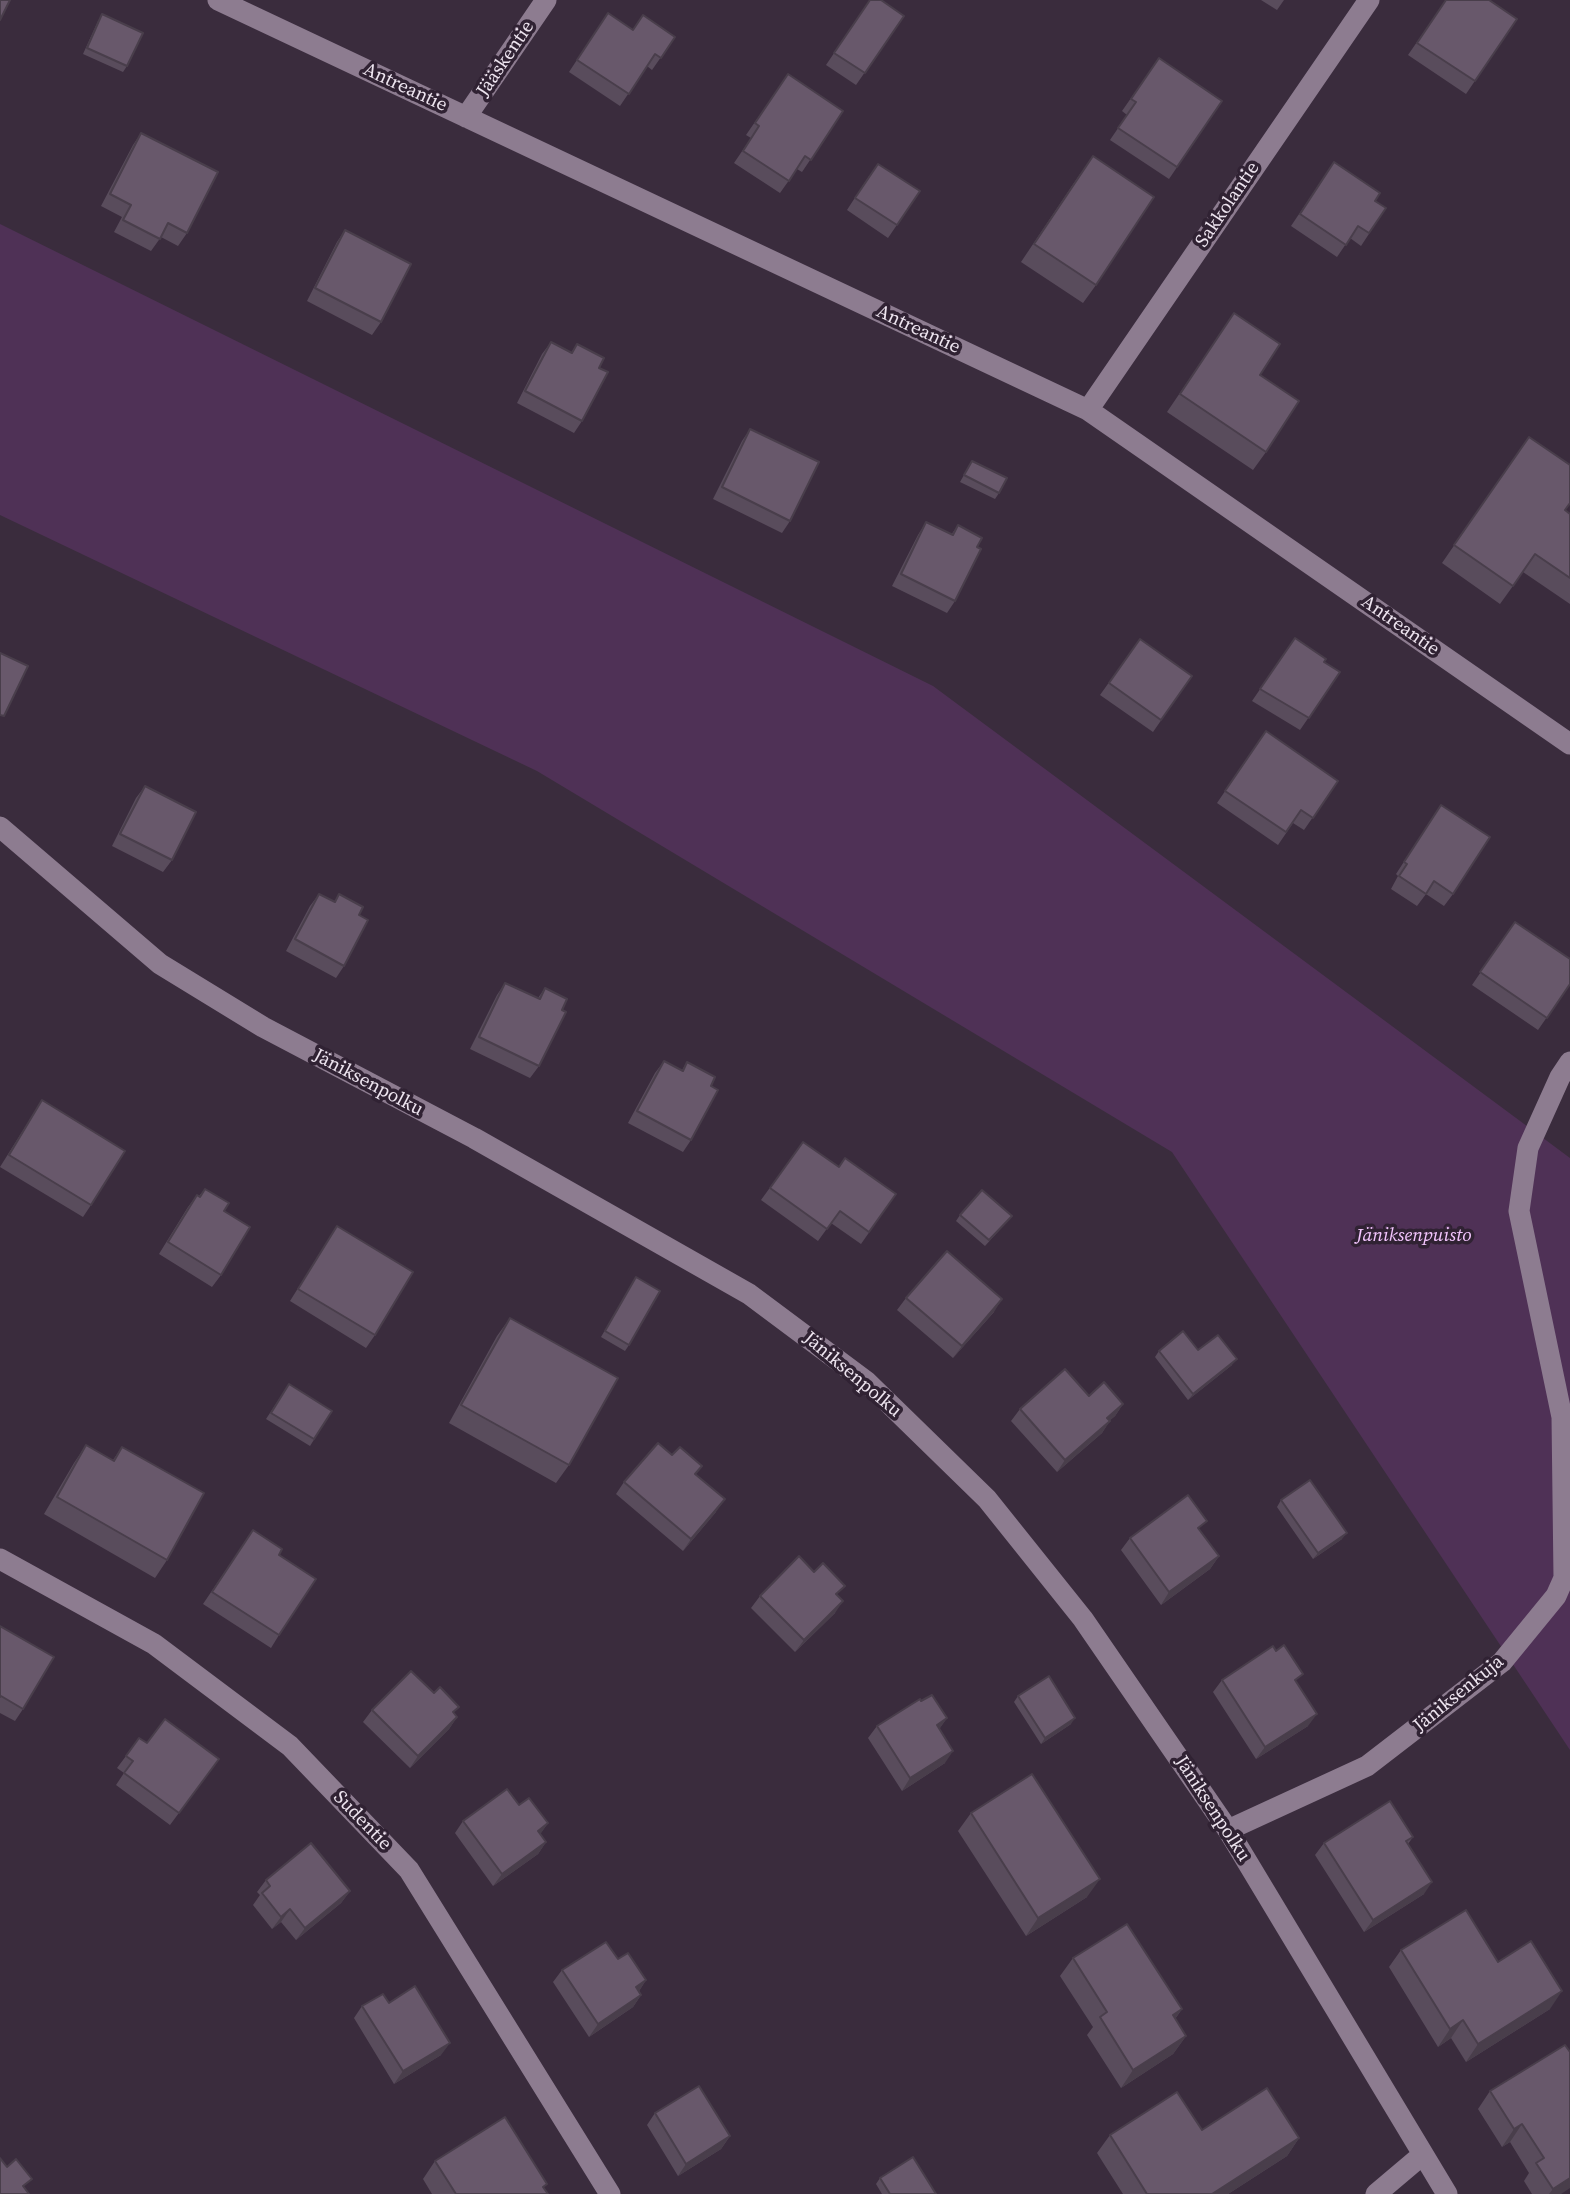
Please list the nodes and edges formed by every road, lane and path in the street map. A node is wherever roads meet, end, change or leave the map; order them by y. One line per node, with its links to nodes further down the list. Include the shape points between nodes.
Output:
1 (218, 0): 4 (street, Antreantie)
2 (546, 0): 4 (street, Jääskentie)
3 (1369, 0): 5 (street, Sakkolantie)
4 (466, 117): 5 (street, Antreantie)
5 (1088, 410): 6 (street, Antreantie)
6 (1570, 744)
7 (0, 827): 10 (street, Jäniksenpolku, via 160,964 263,1027 474,1138 749,1294 867,1382 987,1499 1083,1619)
8 (1570, 1062): 10 (street, Jäniksenkuja, via 1528,1147 1519,1211 1562,1417 1564,1578 1556,1596 1502,1662 1367,1766)
9 (0, 1559): 12 (street, Sudentie, via 154,1644 300,1755 408,1870)
10 (1228, 1830): 11 (street, Jäniksenpolku)
11 (1422, 2156): 13 (street); 14 (street, Jäniksenpolku)
12 (610, 2194)
13 (1376, 2194)
14 (1447, 2194)

